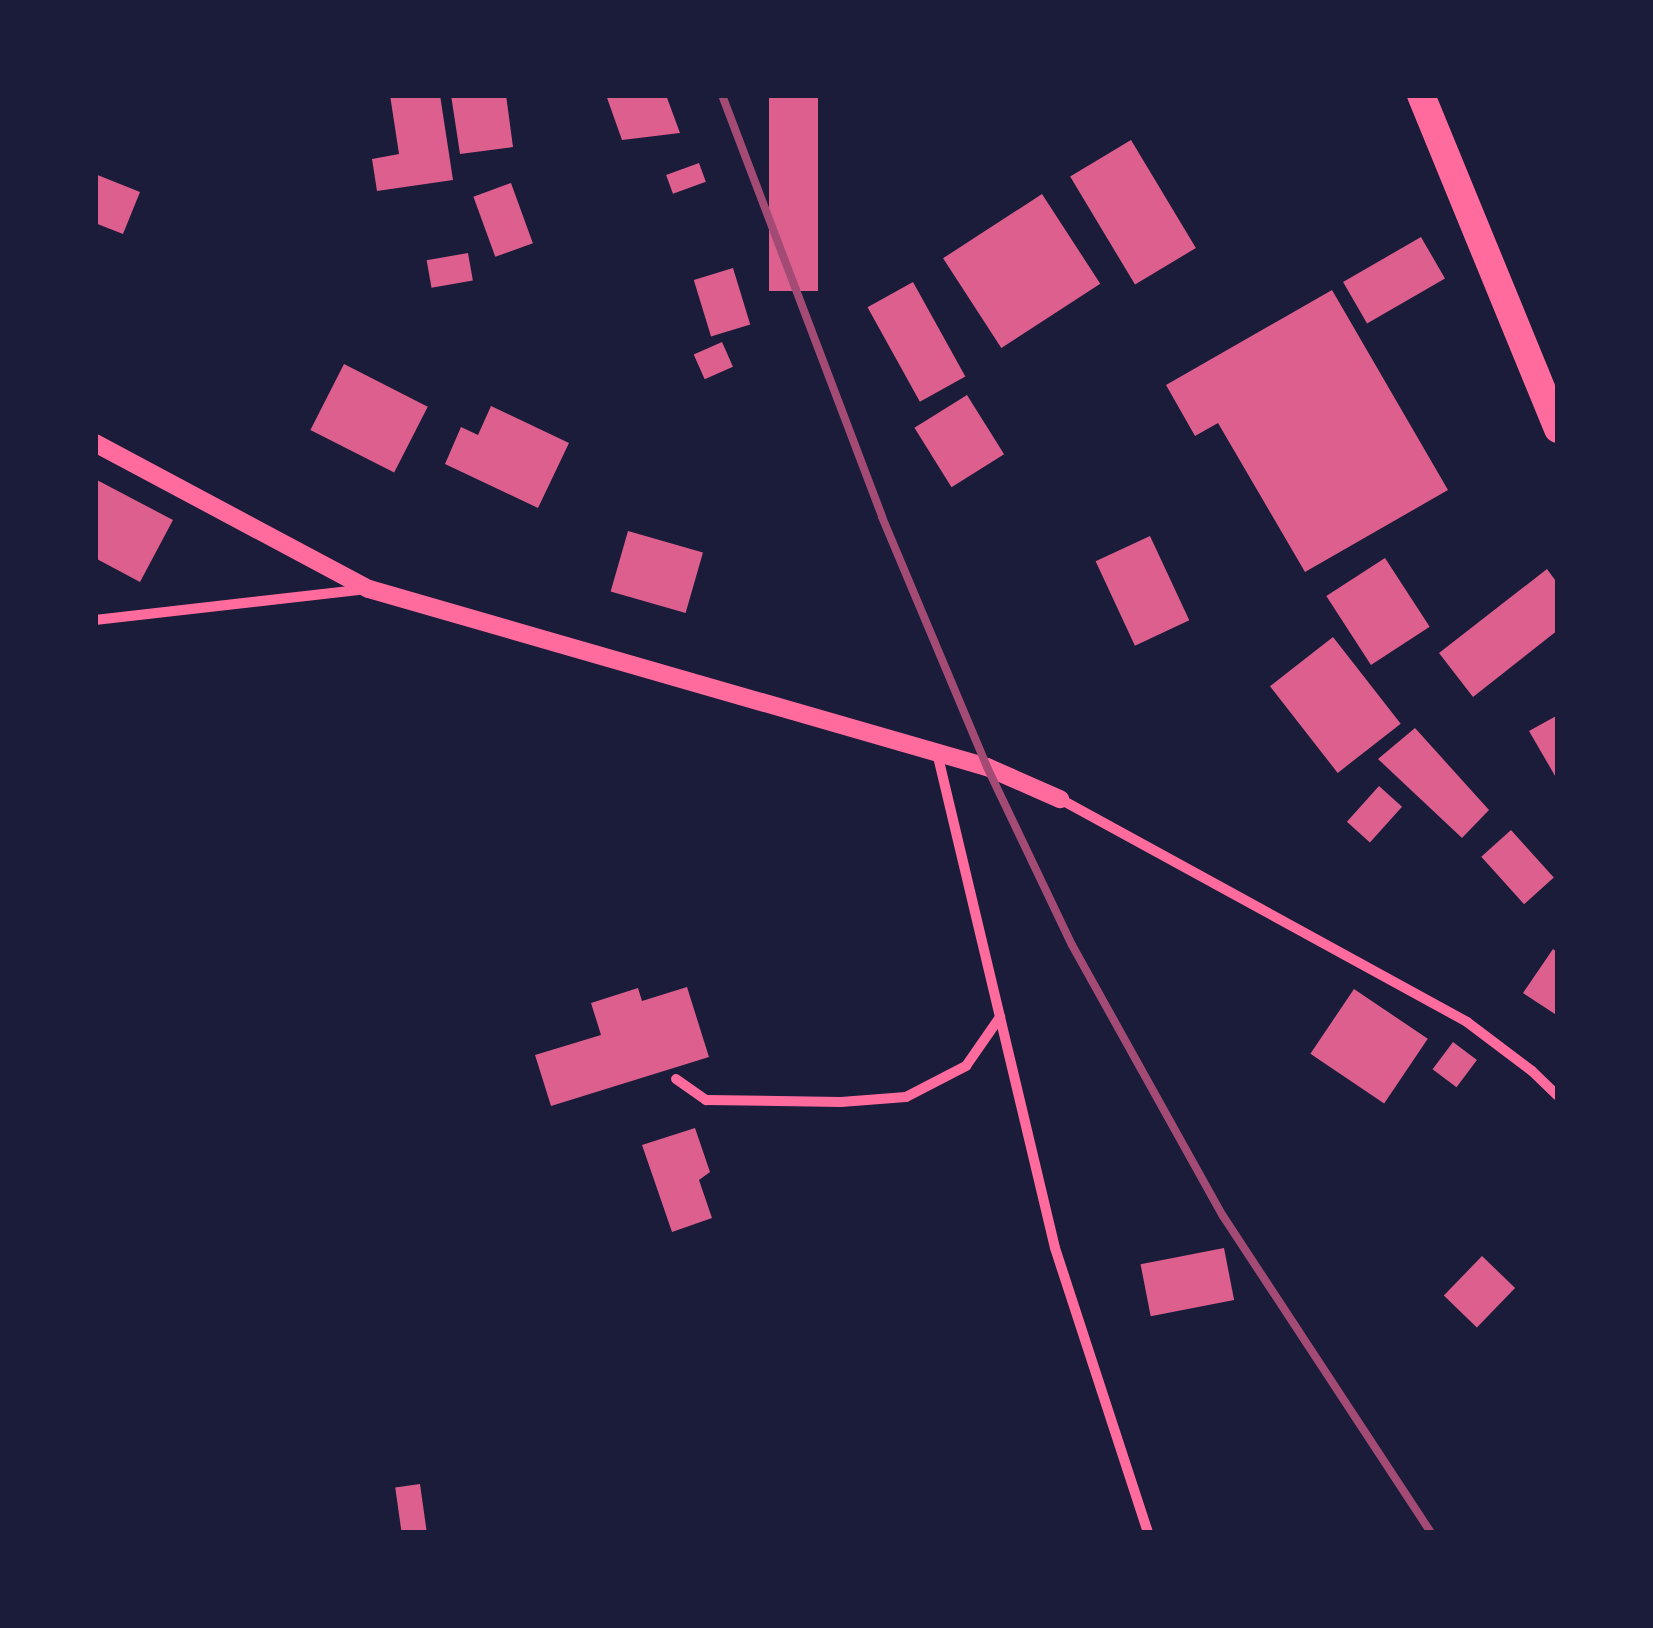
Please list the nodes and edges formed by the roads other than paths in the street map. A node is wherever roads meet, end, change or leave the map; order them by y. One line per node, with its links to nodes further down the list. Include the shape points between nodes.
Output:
1 (1422, 95): 2 (highway)
2 (1558, 429)
3 (95, 443): 4 (street)
4 (369, 589): 5 (street); 6 (street)
5 (95, 620)
6 (937, 752): 7 (street); 8 (street)
7 (1060, 799): 10 (street, via 1466,1022)
8 (1000, 1016): 9 (street, via 966,1066 906,1097 706,1100); 11 (street, via 1054,1248)
9 (676, 1079)
10 (1558, 1096)
11 (1148, 1533)

